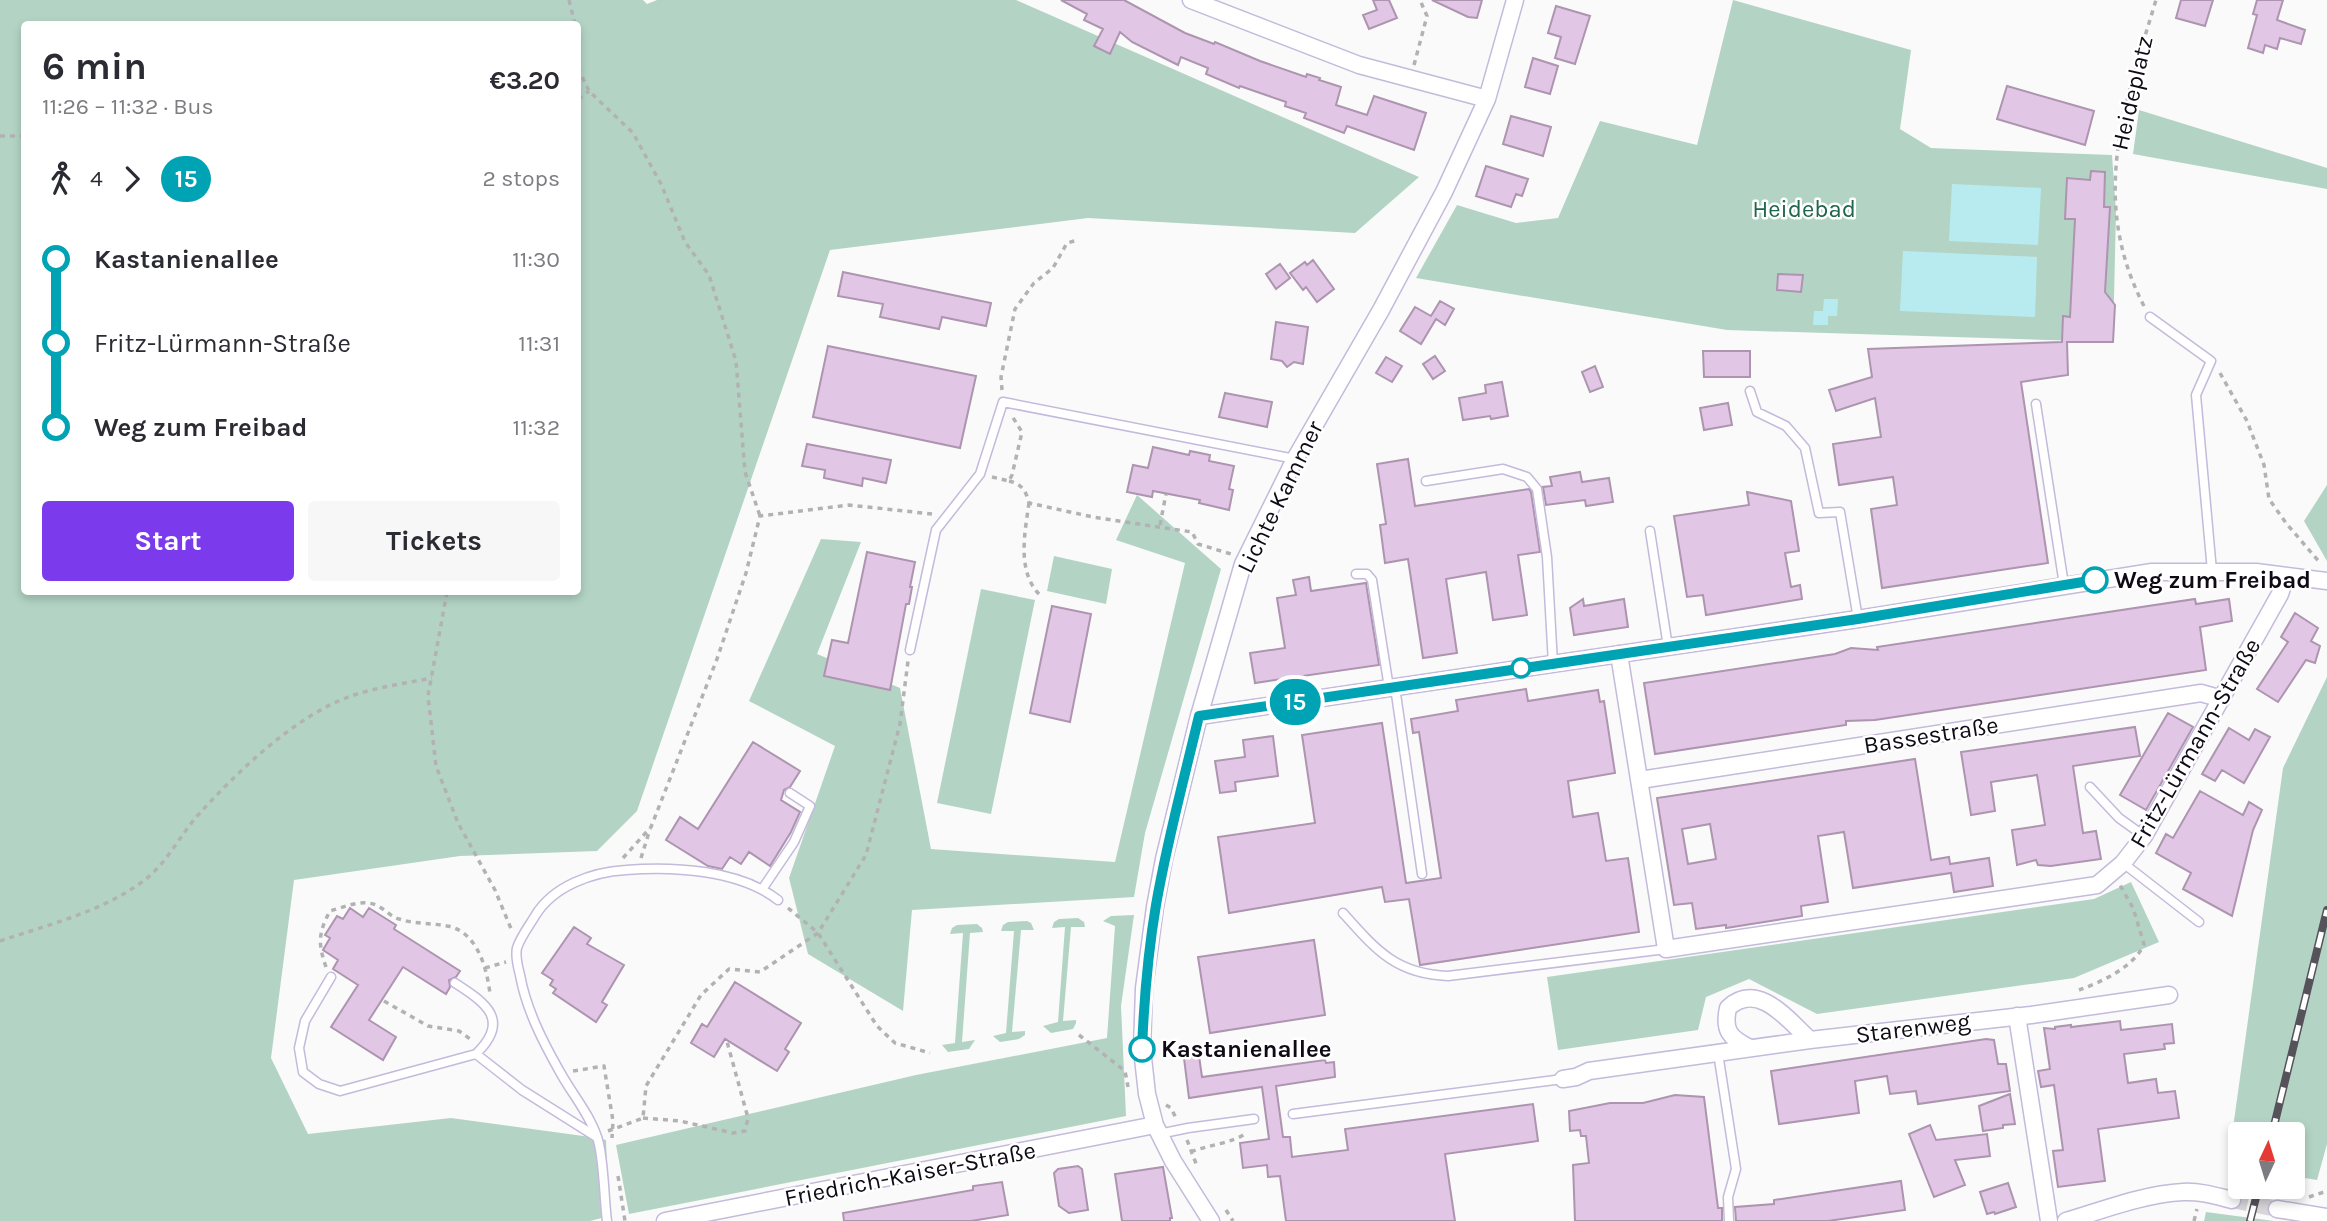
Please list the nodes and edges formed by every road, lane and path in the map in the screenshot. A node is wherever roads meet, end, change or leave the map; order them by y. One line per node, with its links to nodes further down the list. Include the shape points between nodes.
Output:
1 (569, 0): 6 (path)
2 (1191, 0): 8 (street, via 1359,65)
3 (1420, 0): 8 (path, via 1427,16)
4 (1515, 0): 11 (street, Lichte Kammer)
5 (2156, 0): 15 (path, Heideplatz, via 2116,147 2114,199 2125,260)
6 (574, 21)
7 (581, 74): 9 (path)
8 (1411, 78): 11 (street)
9 (589, 91): 10 (path); 27 (path, via 634,133 685,243 709,275 736,361 745,472)
10 (581, 97)
11 (1487, 99): 20 (street, Lichte Kammer, via 1444,192)
12 (0, 136): 13 (path)
13 (21, 136)
14 (1079, 240): 18 (path, via 1067,243 1053,268 1015,309 1001,377)
15 (2150, 317): 16 (lane)
16 (2211, 361): 31 (lane, via 2196,395); 34 (path, via 2247,421 2264,465 2269,499 2321,563)
17 (1750, 391): 38 (lane, via 1757,412 1786,426 1805,449 1819,513 1840,512)
18 (1003, 402): 20 (lane); 21 (lane); 22 (path, via 1022,432)
19 (2036, 404): 35 (lane)
20 (1295, 459): 30 (street, Lichte Kammer)
21 (980, 474): 22 (path); 26 (lane)
22 (1009, 481): 25 (path, via 1022,486)
23 (1426, 481): 42 (lane, via 1503,469 1527,477 1537,489 1547,557)
24 (1166, 494): 28 (path)
25 (1029, 503): 28 (path); 37 (path, via 1023,550 1030,580)
26 (948, 515): 27 (path, via 849,505); 40 (lane, via 936,530)
27 (760, 516): 50 (path, via 717,659)
28 (1160, 525): 30 (path, via 1192,532 1199,544)
29 (1650, 531): 39 (lane)
30 (1246, 559): 46 (street, Lichte Kammer)
31 (2212, 571): 33 (street); 35 (street, via 2152,572)
32 (1356, 574): 44 (lane, via 1367,574 1372,580)
33 (2286, 576): 34 (street); 45 (street, Fritz-Lürmann-Straße)
34 (2325, 580)
35 (2064, 585): 38 (street)
36 (446, 595): 43 (path)
37 (1041, 596)
38 (1858, 619): 39 (street)
39 (1668, 647): 41 (street)
40 (910, 650): 60 (path, via 900,724 866,855)
41 (1619, 654): 42 (street); 47 (street)
42 (1553, 664): 44 (street)
43 (432, 678): 61 (path, via 352,696 315,714 222,789 167,859 141,882 87,910); 62 (path, via 428,696 436,766)
44 (1392, 687): 46 (street); 55 (lane)
45 (2222, 699): 47 (street, Bassestraße, via 2201,693); 51 (street, Fritz-Lürmann-Straße)
46 (1199, 716): 87 (street, Lichte Kammer, via 1164,859 1144,988 1142,1049)
47 (1640, 780): 63 (street)
48 (2090, 787): 51 (lane)
49 (790, 793): 56 (lane, via 810,806 794,842)
50 (650, 827): 53 (path); 54 (path)
51 (2144, 836): 52 (street, Fritz-Lürmann-Straße)
52 (2119, 867): 59 (lane); 63 (street, Fritz-Lürmann-Straße, via 2097,885); 68 (path, via 2119,884 2133,908 2144,944 2117,972)
53 (637, 869): 54 (lane); 56 (lane, via 662,867 711,874)
54 (611, 871): 62 (lane, via 571,883 541,906)
55 (1422, 874)
56 (764, 888): 57 (lane)
57 (778, 900): 60 (path)
58 (1343, 913): 63 (lane, Fritz-Lürmann-Straße, via 1373,946 1406,970 1448,976)
59 (2199, 922)
60 (818, 933): 77 (path, via 877,1026 895,1043); 84 (path, via 760,972 729,969 701,995 646,1086)
61 (0, 941)
62 (517, 947): 64 (lane)
63 (1665, 949)
64 (517, 959): 65 (path); 88 (lane, via 533,1018)
65 (485, 968): 66 (path, via 466,934 451,926 398,919 375,905 358,903 330,911 320,928 320,944); 72 (path)
66 (331, 977): 79 (lane, via 305,1021 299,1048 303,1072 319,1084 340,1091)
67 (455, 983): 72 (lane, via 482,1000)
68 (2076, 991)
69 (2169, 995): 71 (street, Starenweg)
70 (384, 1001): 79 (path, via 428,1026 459,1031 473,1042)
71 (2017, 1016): 75 (street, Starenweg); 102 (street)
72 (494, 1020): 79 (lane, via 490,1040)
73 (1079, 1035): 81 (path, via 1125,1071)
74 (726, 1038): 84 (path, via 748,1118 745,1131 733,1133)
75 (1810, 1040): 76 (street, Starenweg); 76 (street, via 1767,1003 1755,997 1737,999 1728,1008 1727,1029)
76 (1750, 1048): 78 (street, Starenweg)
77 (930, 1053)
78 (1718, 1053): 80 (street, Starenweg, via 1589,1071); 101 (lane, via 1736,1169 1728,1197)
79 (476, 1054): 88 (lane)
80 (1563, 1079): 83 (lane)
81 (1129, 1097)
82 (1162, 1099): 86 (path)
83 (1293, 1114)
84 (643, 1118): 88 (path, via 611,1128)
85 (1254, 1119): 86 (lane); 89 (path, via 1240,1138)
86 (1182, 1129): 87 (lane); 89 (path)
87 (1157, 1130): 90 (street, Lichte Kammer); 98 (street, Friedrich-Kaiser-Straße)
88 (597, 1138): 97 (lane)
89 (1193, 1151): 90 (path); 91 (path)
90 (1173, 1161): 99 (street, Lichte Kammer)
91 (1198, 1169)
92 (1219, 1200): 100 (path)
93 (2232, 1200): 95 (street, via 2183,1192 2146,1198)
94 (2277, 1209): 96 (street)
95 (2102, 1216): 103 (street)
96 (2324, 1218)
97 (607, 1221)
98 (665, 1221)
99 (1211, 1221)
100 (1233, 1221)
101 (1729, 1221)
102 (2049, 1221)
103 (2066, 1221)

